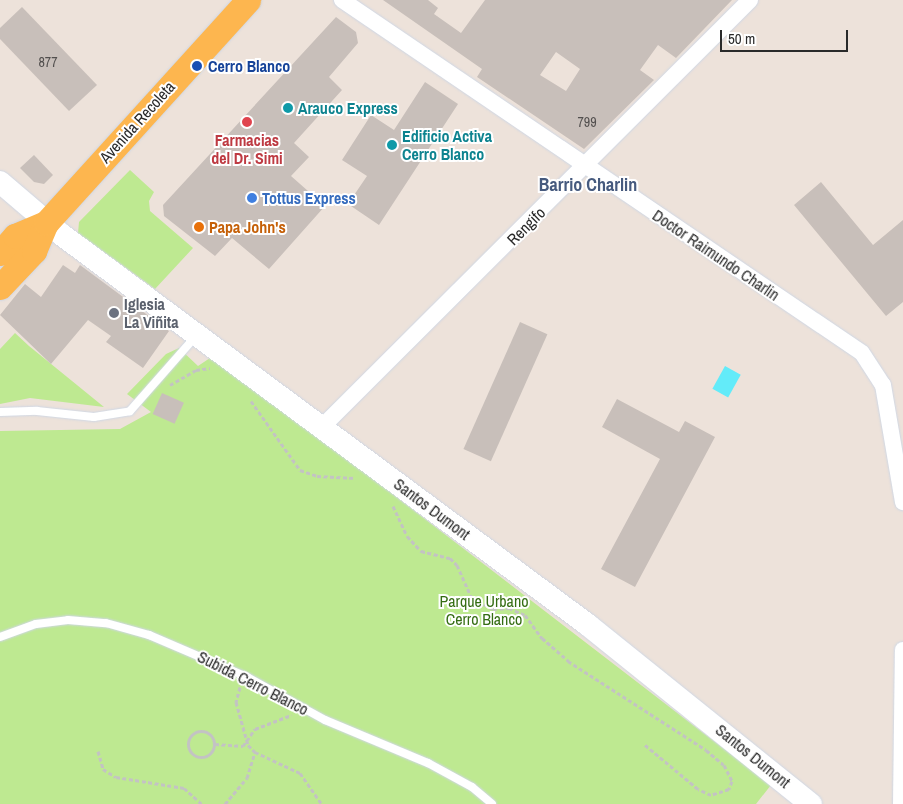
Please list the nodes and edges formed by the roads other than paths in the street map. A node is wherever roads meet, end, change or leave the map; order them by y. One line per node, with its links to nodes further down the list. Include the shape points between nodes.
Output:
1 (248, 0): 6 (main road, Avenida Recoleta)
2 (342, 0): 4 (street, Doctor Raimundo Charlin)
3 (750, 0): 4 (street, Rengifo)
4 (585, 168): 11 (street, Rengifo); 12 (street, Doctor Raimundo Charlin, via 868,359 883,385)
5 (0, 182): 6 (main road, Santos Dumont)
6 (46, 223): 7 (main road, Avenida Recoleta, via 15,236); 8 (main road, Avenida Recoleta, via 34,251); 9 (main road, Santos Dumont)
7 (0, 252)
8 (0, 287)
9 (197, 335): 10 (lane, via 130,411 119,415); 11 (main road, Santos Dumont)
10 (0, 412)
11 (321, 428): 16 (main road, Santos Dumont, via 596,631)
12 (903, 502)
13 (0, 637): 15 (lane, Subida Cerro Blanco, via 36,624 85,620 149,635 247,676 306,710 428,763 472,787)
14 (903, 650): 17 (street)
15 (492, 804)
16 (811, 804)
17 (901, 804)

